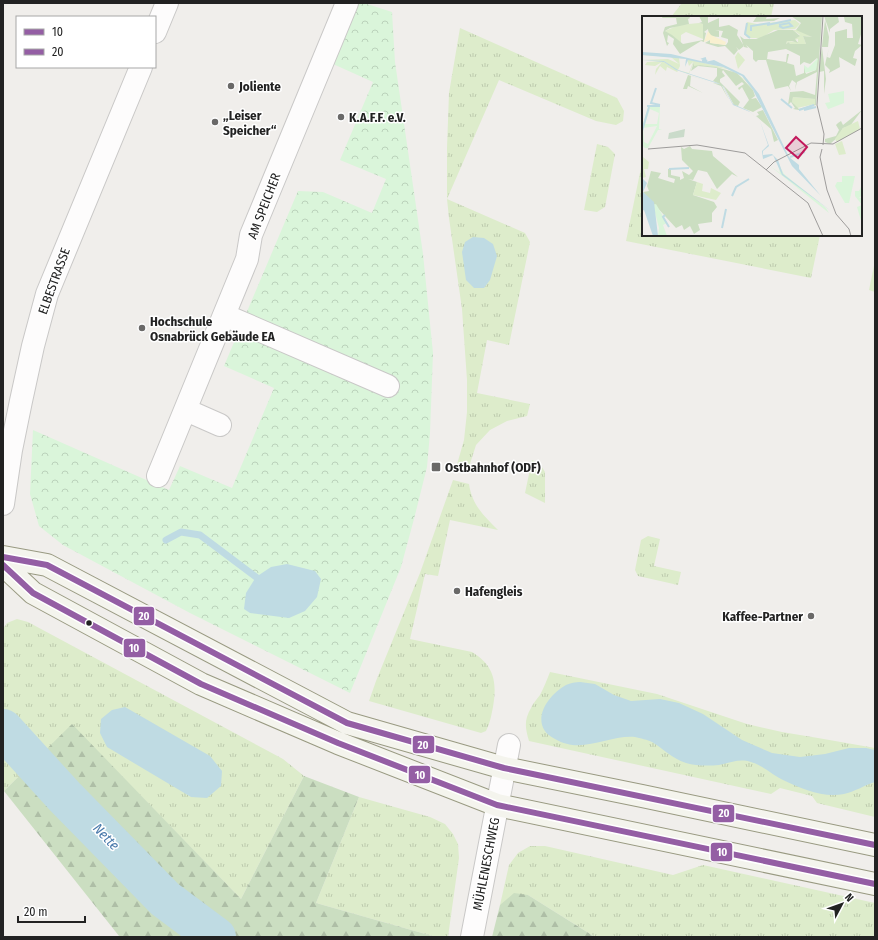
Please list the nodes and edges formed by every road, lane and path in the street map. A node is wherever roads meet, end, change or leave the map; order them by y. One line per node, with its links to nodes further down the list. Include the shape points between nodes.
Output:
1 (167, 3): 3 (street)
2 (347, 3): 5 (street, AM SPEICHER, via 251,235 247,259)
3 (156, 30)
4 (141, 68): 10 (street, ELBESTRASSE, via 47,294 21,401)
5 (224, 315): 6 (street); 7 (street, AM SPEICHER)
6 (388, 386)
7 (186, 410): 8 (street); 9 (street, AM SPEICHER)
8 (220, 425)
9 (158, 476)
10 (3, 504)
11 (3, 557): 14 (main road, via 47,565 347,723)
12 (3, 564): 15 (main road, via 33,593 201,684 338,744)
13 (509, 745): 14 (street, MÜHLENESCHWEG)
14 (504, 768): 15 (street, MÜHLENESCHWEG); 16 (main road)
15 (497, 805): 17 (main road); 18 (street, MÜHLENESCHWEG)
16 (875, 845)
17 (875, 884)
18 (472, 937)

